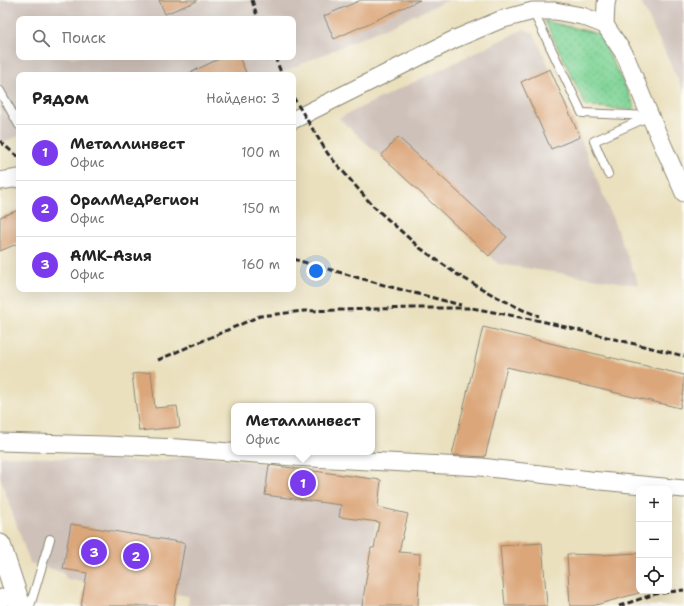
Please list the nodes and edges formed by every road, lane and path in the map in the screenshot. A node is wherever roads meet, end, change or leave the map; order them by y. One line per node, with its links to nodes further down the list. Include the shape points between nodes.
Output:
1 (607, 0): 3 (street)
2 (533, 11): 3 (street, via 555,11 582,16); 5 (lane, via 582,112); 6 (street, via 500,20 455,38)
3 (605, 25): 5 (street, via 625,55)
4 (0, 91): 7 (lane)
5 (650, 116): 8 (lane, via 594,141); 11 (street)
6 (296, 118)
7 (16, 120)
8 (608, 174)
9 (16, 178): 10 (street)
10 (0, 180)
11 (684, 193)
12 (0, 442): 13 (street)
13 (231, 452)
14 (266, 455): 15 (street, via 481,467)
15 (684, 489)
16 (50, 539): 18 (lane)
17 (0, 545): 18 (street)
18 (16, 601)

